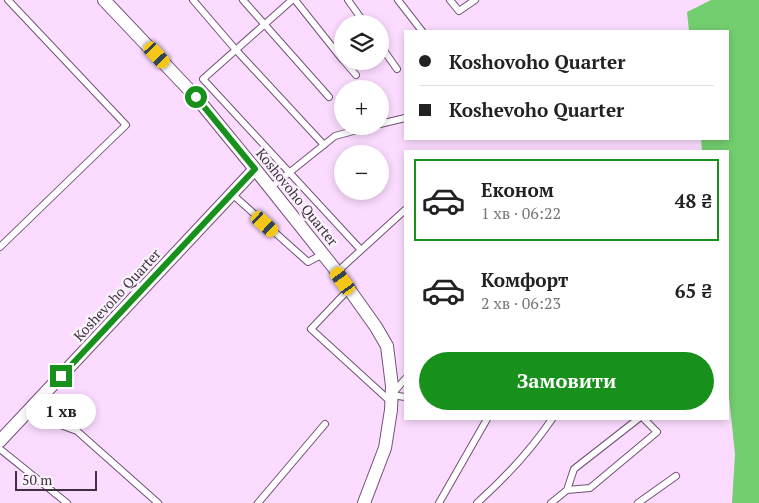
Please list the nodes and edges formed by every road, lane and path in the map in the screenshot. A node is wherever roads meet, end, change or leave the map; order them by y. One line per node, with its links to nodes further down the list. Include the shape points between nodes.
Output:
1 (8, 0): 29 (lane, via 126,125)
2 (104, 0): 24 (street, Koshovoho Quarter, via 196,97)
3 (193, 0): 14 (lane)
4 (243, 0): 11 (lane)
5 (294, 0): 11 (lane); 13 (lane)
6 (348, 0): 10 (lane)
7 (398, 0): 12 (lane)
8 (450, 0): 9 (lane, via 459,11)
9 (475, 0)
10 (359, 15)
11 (264, 25): 14 (lane); 19 (lane)
12 (421, 30)
13 (334, 48)
14 (236, 50): 23 (lane); 25 (lane, via 203,79)
15 (389, 58): 16 (lane)
16 (397, 69)
17 (352, 70): 18 (lane)
18 (356, 75)
19 (329, 97)
20 (404, 118): 21 (lane)
21 (389, 122)
22 (339, 135): 23 (lane)
23 (324, 145): 25 (lane)
24 (255, 169): 26 (street, Koshovoho Quarter); 27 (street, Koshevoho Quarter)
25 (290, 172): 26 (lane); 30 (lane)
26 (270, 188): 31 (street, Koshovoho Quarter)
27 (232, 194): 31 (lane, via 308,262); 37 (street, Koshevoho Quarter)
28 (404, 211): 30 (lane)
29 (0, 247)
30 (361, 250): 32 (lane)
31 (323, 254): 32 (street, Koshovoho Quarter)
32 (337, 272): 33 (street, Koshovoho Quarter)
33 (349, 289): 36 (street, Koshovoho Quarter, via 387,346); 36 (lane, via 311,329)
34 (404, 380): 36 (lane)
35 (404, 397): 36 (lane)
36 (392, 398): 50 (street, Koshovoho Quarter, via 385,448)
37 (35, 404): 43 (street, Koshevoho Quarter); 48 (lane, via 55,423 76,431)
38 (486, 420): 51 (lane)
39 (551, 420): 52 (lane, via 535,443)
40 (637, 420): 46 (lane, via 574,469)
41 (645, 420): 46 (lane, via 657,432 590,488)
42 (325, 424): 49 (lane)
43 (0, 441)
44 (0, 449): 47 (lane)
45 (676, 476): 54 (lane)
46 (567, 490): 53 (lane)
47 (67, 503)
48 (158, 503)
49 (258, 503)
50 (364, 503)
51 (439, 503)
52 (477, 503)
53 (551, 503)
54 (638, 503)

